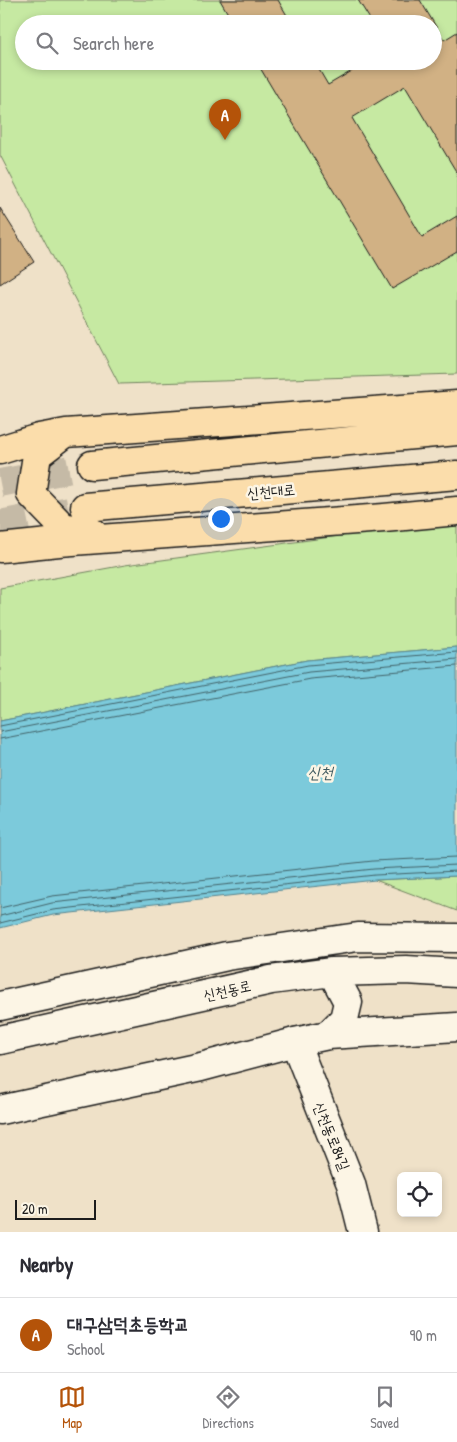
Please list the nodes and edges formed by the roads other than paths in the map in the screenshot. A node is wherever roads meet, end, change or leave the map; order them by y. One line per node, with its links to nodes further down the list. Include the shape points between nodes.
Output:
1 (457, 405): 4 (highway)
2 (0, 430): 4 (highway)
3 (457, 431): 6 (highway)
4 (66, 433): 5 (highway); 10 (highway, via 37,455 31,494 63,527)
5 (0, 450)
6 (92, 465)
7 (457, 475): 8 (highway, 신천대로)
8 (85, 507)
9 (457, 511): 10 (highway)
10 (120, 538): 11 (highway)
11 (0, 548)
12 (457, 938): 15 (main road, via 358,937 227,956)
13 (332, 972): 14 (main road, 신천동로, via 406,970); 17 (main road, via 348,1002 344,1019); 18 (main road, 신천동로, via 271,980)
14 (457, 973)
15 (0, 1006)
16 (457, 1027): 17 (main road)
17 (328, 1036): 19 (main road)
18 (0, 1040)
19 (295, 1042): 20 (main road, via 202,1067); 21 (main road, 신천동로84길, via 351,1184)
20 (0, 1110)
21 (363, 1232)

